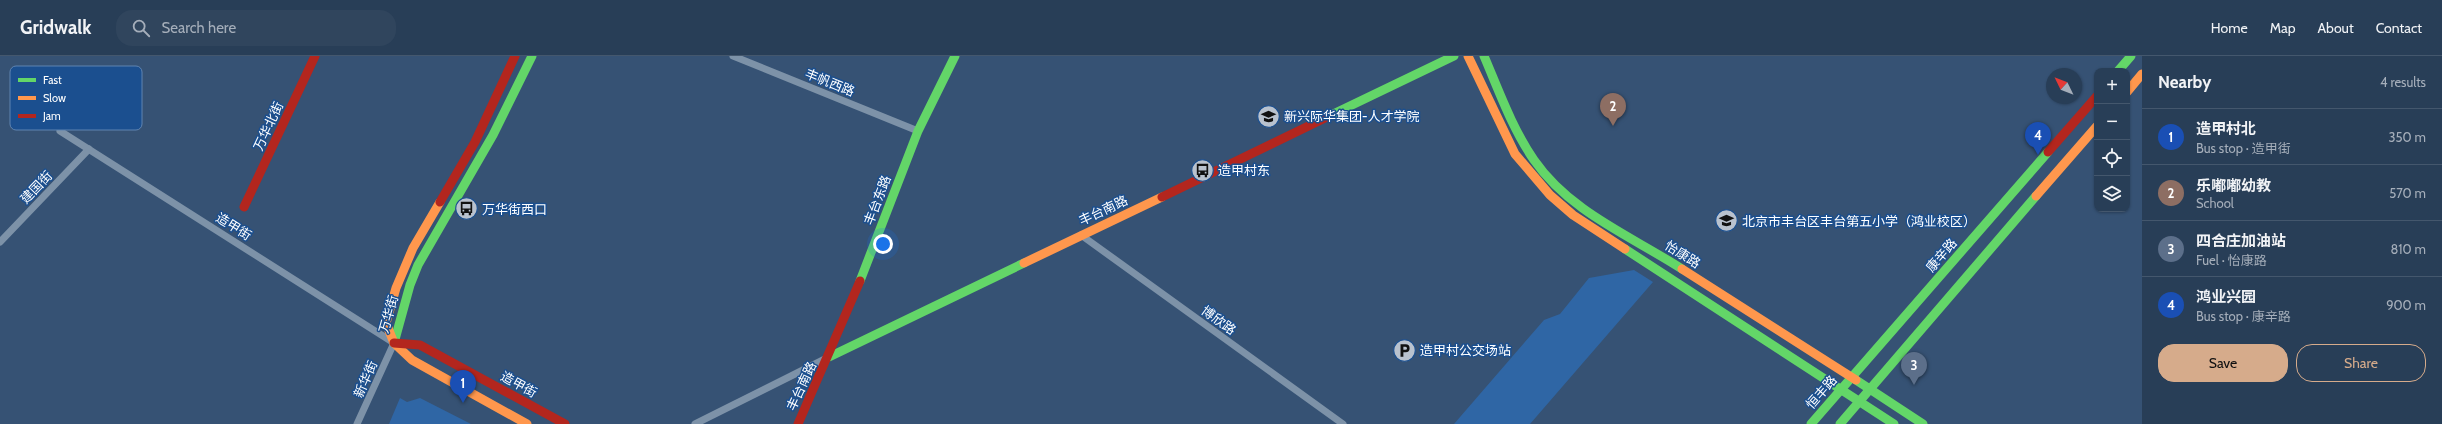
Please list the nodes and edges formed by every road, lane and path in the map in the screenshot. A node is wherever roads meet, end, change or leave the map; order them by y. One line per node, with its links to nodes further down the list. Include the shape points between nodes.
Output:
1 (316, 56): 18 (main road, 万华北街)
2 (515, 56): 21 (main road, 万华街, via 475,142 404,268 386,323)
3 (532, 56): 21 (main road, 万华街, via 493,135 418,265)
4 (733, 56): 16 (street, 丰帆西路)
5 (955, 56): 16 (main road, 丰台东路)
6 (1454, 56): 19 (main road, 丰台南路)
7 (1468, 56): 25 (main road, via 1515,154 1550,195 1598,232)
8 (1484, 56): 23 (main road, 怡康路, via 1514,126 1528,151 1545,174 1565,194 1586,211)
9 (2131, 56): 10 (main road)
10 (2121, 68)
11 (2142, 74): 12 (main road)
12 (2130, 88)
13 (2094, 99): 23 (main road, 康辛路)
14 (2094, 129): 24 (main road)
15 (60, 131): 17 (street, 造甲街)
16 (918, 131): 22 (main road, 丰台东路)
17 (89, 149): 20 (street, 建国街); 21 (street, 造甲街)
18 (244, 206)
19 (1081, 235): 22 (main road, 丰台南路); 32 (street, 博欣路)
20 (0, 242)
21 (394, 343): 27 (street, 新华街); 28 (main road, 造甲街, via 412,360); 29 (main road, 造甲街, via 420,345)
22 (829, 357): 30 (street); 31 (main road, 丰台南路)
23 (1851, 377): 24 (main road, 怡康路); 25 (main road, 恒丰路)
24 (1869, 389): 26 (main road); 36 (main road, 怡康路)
25 (1840, 390): 26 (main road); 33 (main road, 恒丰路)
26 (1859, 402): 34 (main road); 35 (main road)
27 (357, 424)
28 (527, 424)
29 (565, 424)
30 (695, 424)
31 (798, 424)
32 (1342, 424)
33 (1811, 424)
34 (1840, 424)
35 (1894, 424)
36 (1923, 424)

